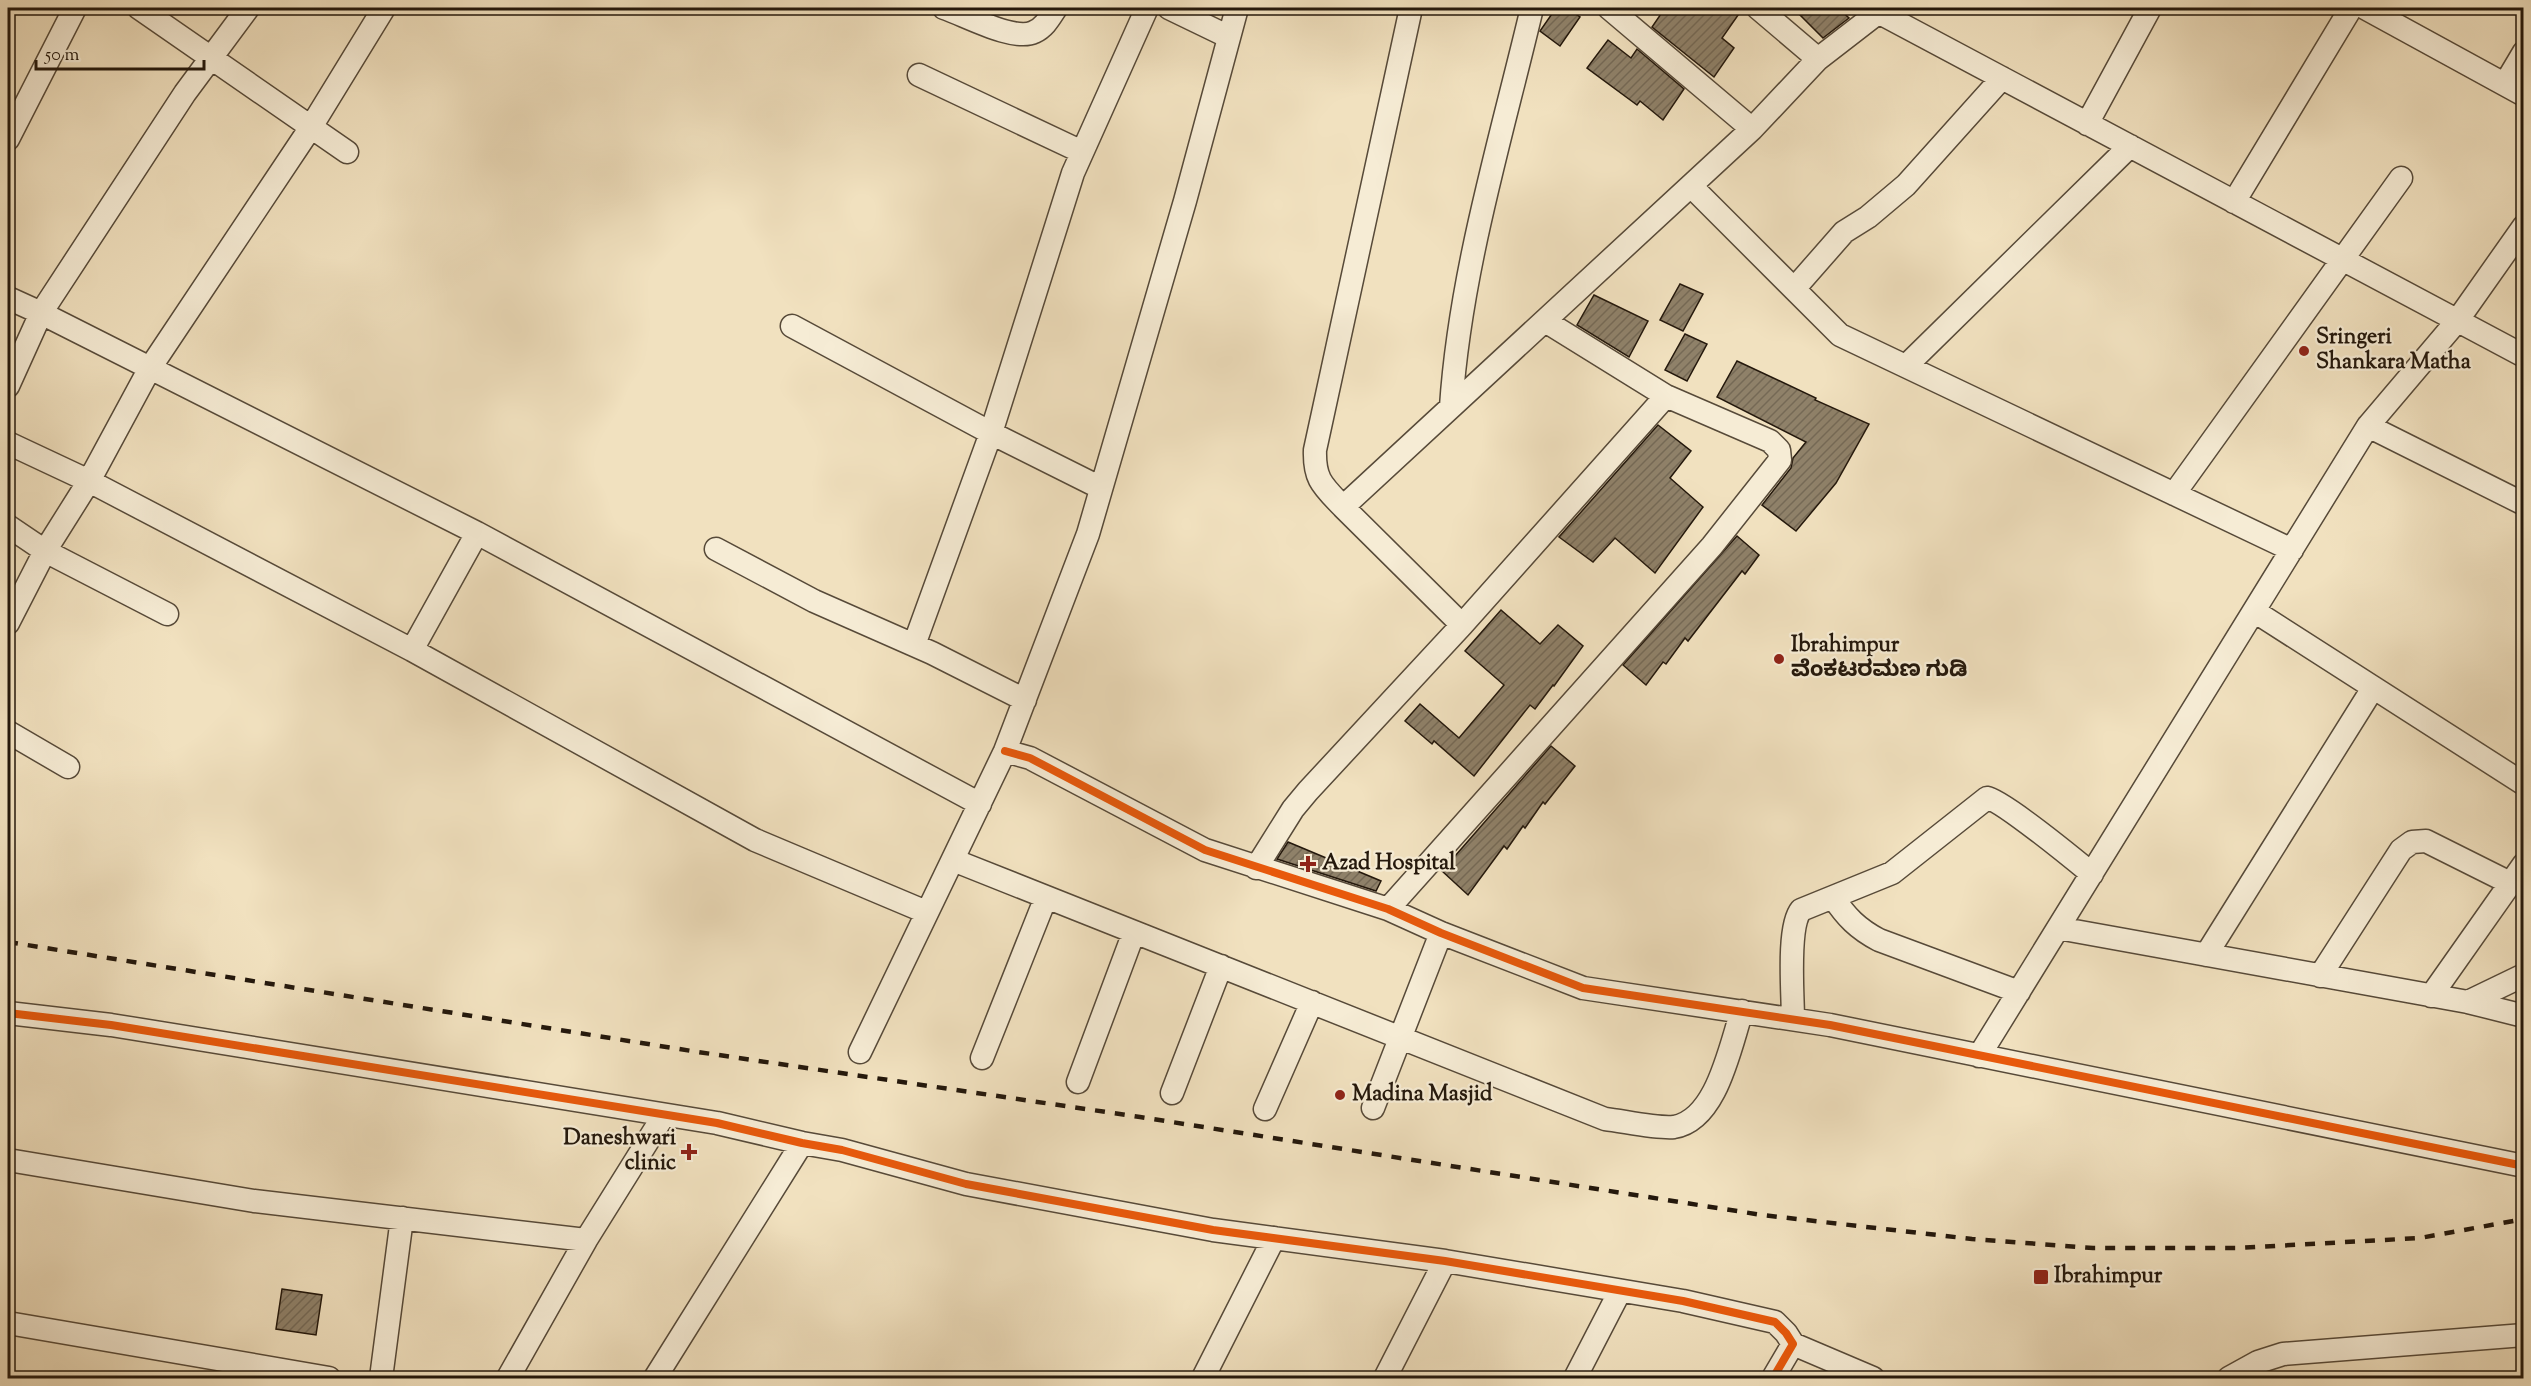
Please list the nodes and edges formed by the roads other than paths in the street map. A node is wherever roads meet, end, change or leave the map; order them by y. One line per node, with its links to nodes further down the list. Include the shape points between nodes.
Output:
1 (75, 8): 28 (street)
2 (139, 8): 20 (street)
3 (248, 8): 20 (street)
4 (384, 8): 26 (street)
5 (948, 8): 6 (street, via 1017,35 1046,24)
6 (1056, 8)
7 (1147, 8): 31 (street)
8 (1169, 8): 18 (street)
9 (1237, 8): 18 (street)
10 (1411, 8): 56 (street, via 1315,450 1314,468 1319,483)
11 (1532, 8): 48 (street, via 1479,231 1455,355)
12 (1609, 8): 27 (street)
13 (1758, 8): 21 (street)
14 (2150, 8): 25 (street)
15 (2351, 8): 34 (street)
16 (2365, 8): 24 (street)
17 (1881, 10): 21 (street); 23 (street)
18 (1229, 37): 53 (street)
19 (2523, 52): 24 (street)
20 (211, 57): 26 (street); 39 (street)
21 (1818, 59): 27 (street)
22 (919, 75): 31 (street)
23 (2002, 78): 25 (street); 37 (street, via 1906,185 1844,232)
24 (2514, 90)
25 (2087, 124): 29 (street)
26 (311, 127): 30 (street); 45 (street)
27 (1752, 129): 33 (street)
28 (8, 139)
29 (2130, 146): 34 (street); 44 (street)
30 (346, 152)
31 (1082, 152): 50 (street)
32 (2401, 178): 36 (street)
33 (1691, 186): 37 (street); 40 (street)
34 (2234, 202): 36 (street)
35 (2523, 226): 41 (street)
36 (2341, 259): 41 (street); 54 (street)
37 (1794, 289): 44 (street, via 1840,335)
38 (8, 298): 39 (street)
39 (41, 312): 45 (street); 46 (street)
40 (1545, 321): 47 (street); 48 (street)
41 (2457, 321): 43 (street); 49 (street)
42 (792, 326): 50 (street)
43 (2523, 356)
44 (1906, 366): 54 (street)
45 (150, 368): 52 (street); 58 (street)
46 (8, 386)
47 (1666, 396): 65 (street); 82 (street, via 1770,441 1779,450 1780,460 1712,546)
48 (1451, 407): 56 (street)
49 (2368, 426): 55 (street); 60 (street)
50 (991, 433): 53 (street); 66 (street)
51 (8, 442): 52 (street)
52 (89, 481): 61 (street); 67 (street)
53 (1101, 488): 69 (street, via 1088,534)
54 (2174, 494): 60 (street)
55 (2523, 504)
56 (1343, 507): 65 (street)
57 (8, 526): 61 (street)
58 (477, 533): 67 (street); 74 (street)
59 (716, 549): 66 (street, via 814,601)
60 (2292, 550): 62 (street)
61 (45, 551): 63 (street); 64 (street)
62 (2254, 611): 68 (street); 78 (street)
63 (167, 614)
64 (8, 623)
65 (1462, 625): 77 (street, via 1308,791)
66 (914, 645): 69 (street)
67 (412, 650): 83 (street, via 755,840)
68 (2373, 688): 73 (street); 87 (street)
69 (1025, 700): 71 (street)
70 (8, 732): 72 (street)
71 (1005, 751): 74 (street); 77 (street, via 1030,758 1205,850)
72 (68, 767)
73 (2523, 784)
74 (980, 804): 75 (street)
75 (953, 860): 80 (street); 83 (street)
76 (2523, 864): 79 (street)
77 (1256, 868): 82 (street)
78 (2092, 874): 81 (street, via 1987,798 1892,873); 84 (street)
79 (2510, 883): 90 (street, via 2426,841 2412,842 2401,850); 92 (street)
80 (1046, 897): 85 (street); 102 (street)
81 (1833, 897): 91 (street, via 1858,929 1879,940); 98 (street, via 1801,910 1796,916)
82 (1388, 909): 86 (street)
83 (926, 912): 100 (street)
84 (2058, 928): 87 (street); 91 (street)
85 (1134, 932): 88 (street); 103 (street)
86 (1441, 933): 95 (street, via 1583,988); 99 (street)
87 (2206, 955): 90 (street)
88 (1221, 966): 93 (street); 104 (street)
89 (2523, 975): 94 (street)
90 (2320, 976): 92 (street)
91 (2019, 992): 101 (street)
92 (2431, 996): 94 (street)
93 (1312, 1002): 99 (street); 106 (street)
94 (2468, 1002): 97 (street)
95 (1742, 1011): 98 (street); 99 (street, via 1714,1094 1688,1122 1673,1127 1605,1119)
96 (8, 1013): 107 (street, via 111,1025)
97 (2523, 1016)
98 (1793, 1019): 101 (street)
99 (1400, 1038): 105 (street)
100 (860, 1052)
101 (1979, 1056): 110 (street)
102 (982, 1058)
103 (1078, 1082)
104 (1172, 1093)
105 (1373, 1107)
106 (1265, 1109)
107 (664, 1115): 108 (street); 113 (street)
108 (802, 1143): 112 (street, via 966,1184); 122 (street)
109 (8, 1160): 111 (street, via 254,1201)
110 (2523, 1166)
111 (402, 1218): 113 (street); 120 (street)
112 (1274, 1238): 114 (street); 123 (street)
113 (586, 1240): 121 (street)
114 (1445, 1261): 115 (street); 124 (street)
115 (1620, 1291): 118 (street, via 1750,1315 1775,1323); 125 (street)
116 (8, 1323): 119 (street)
117 (2523, 1335): 128 (street, via 2283,1354)
118 (1793, 1344): 126 (street); 127 (street)
119 (329, 1378)
120 (381, 1378)
121 (508, 1378)
122 (655, 1378)
123 (1203, 1378)
124 (1385, 1378)
125 (1575, 1378)
126 (1773, 1378)
127 (1873, 1378)
128 (2229, 1378)

